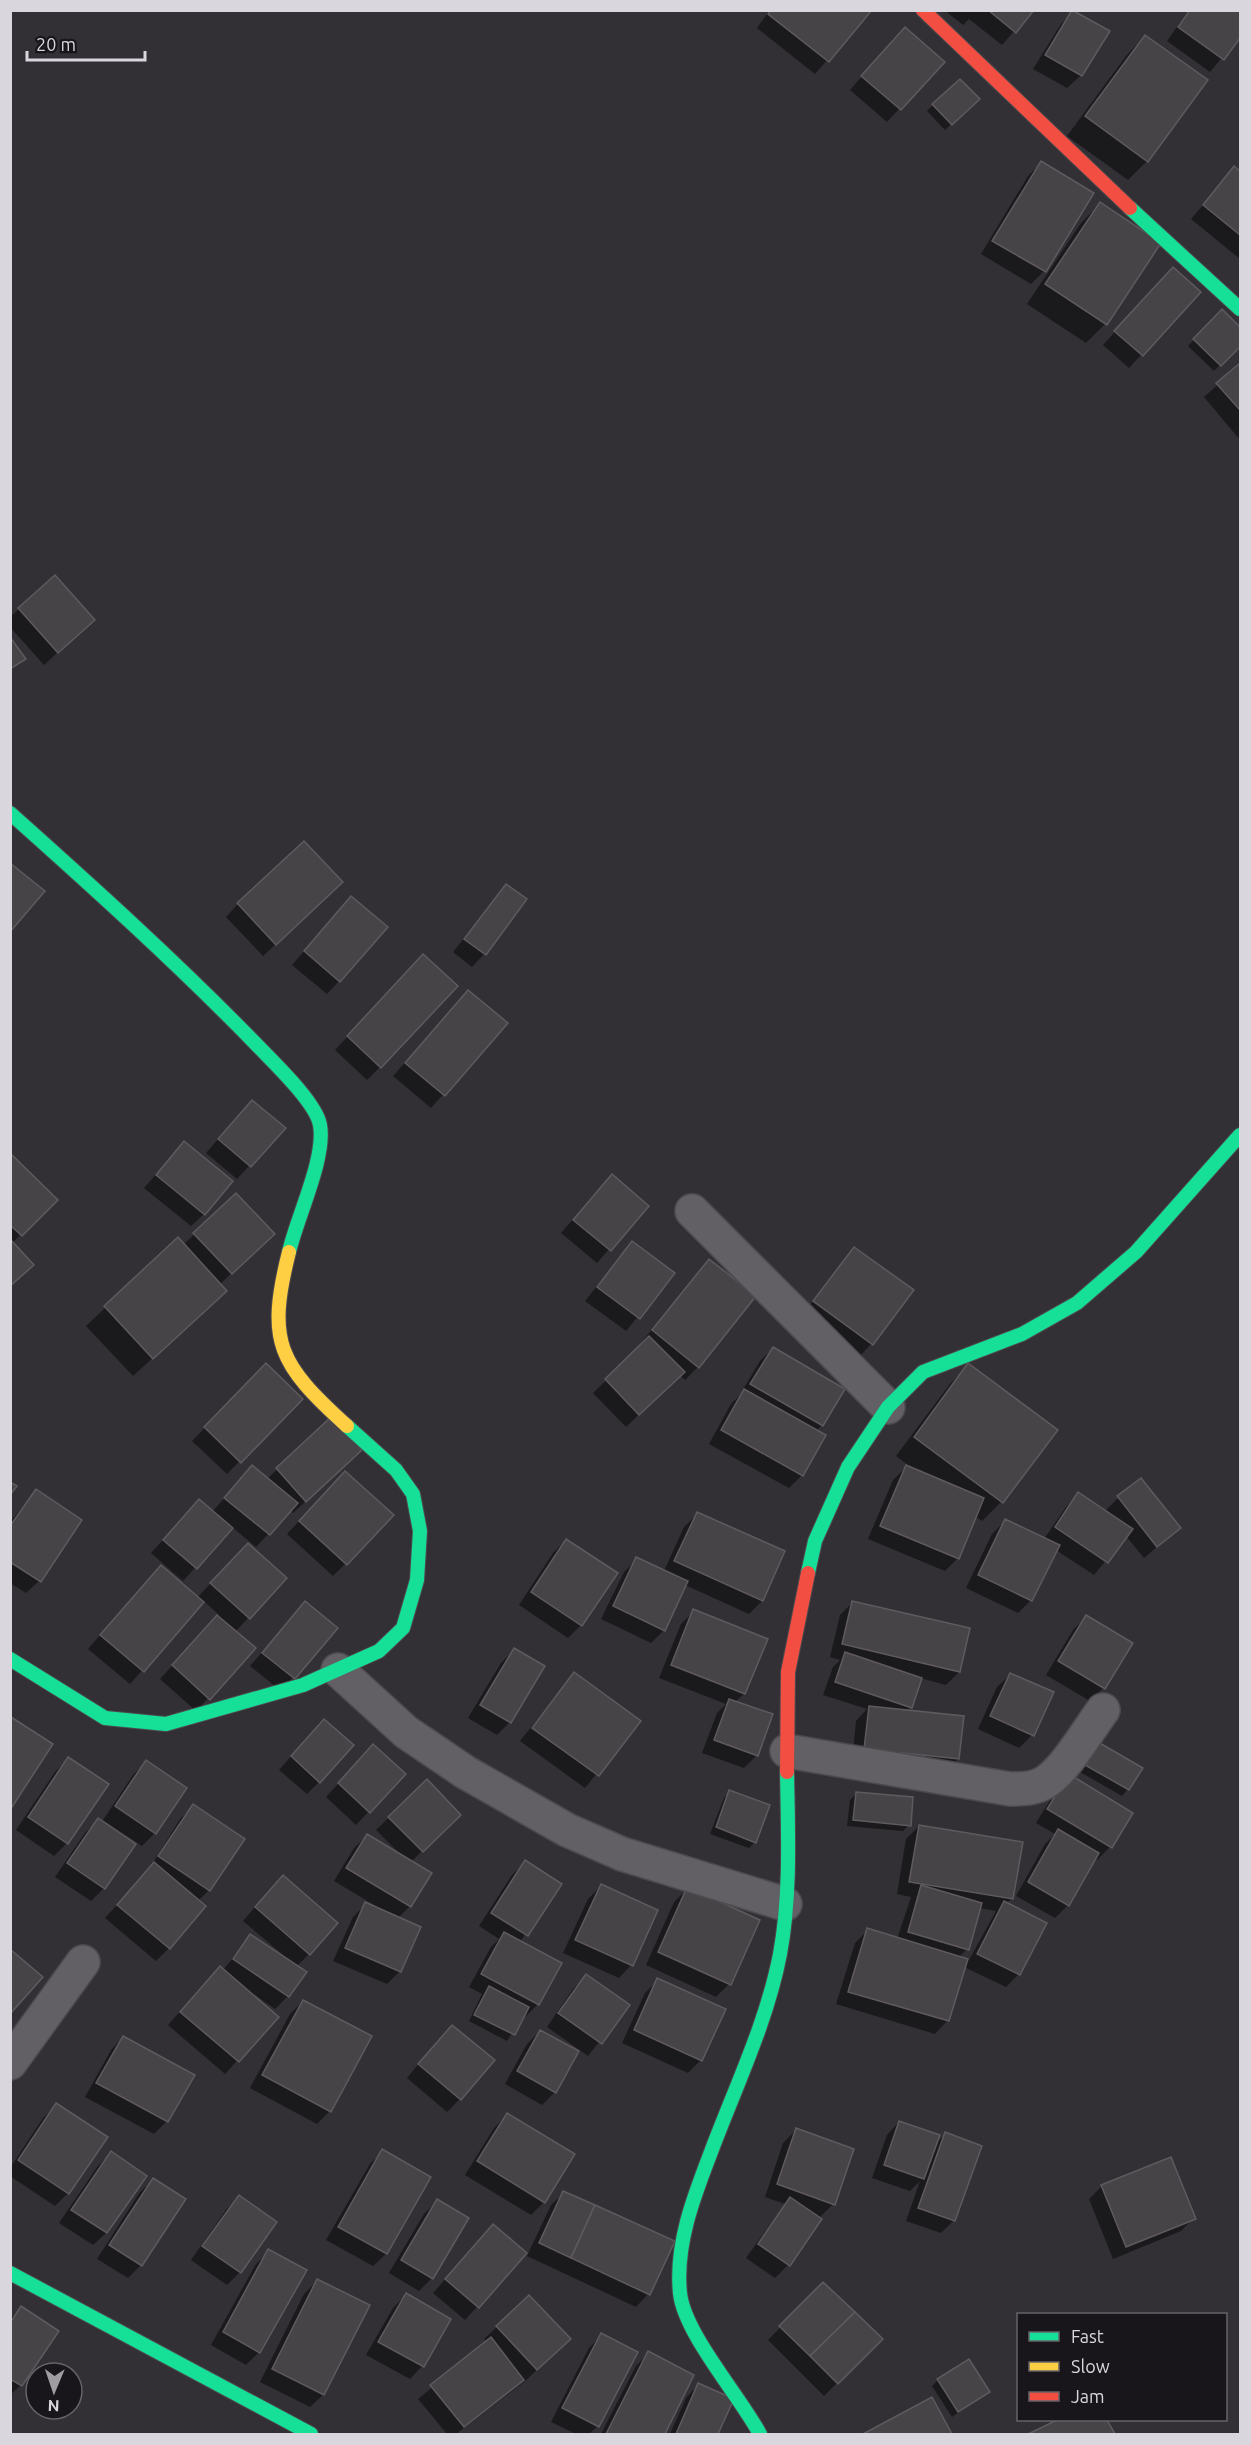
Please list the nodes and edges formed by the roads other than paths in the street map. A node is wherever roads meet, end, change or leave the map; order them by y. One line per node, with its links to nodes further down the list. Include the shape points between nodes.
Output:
1 (924, 10): 2 (street, via 1088,170)
2 (1240, 309)
3 (10, 813): 8 (street, via 182,968 286,1075 316,1113 320,1151 278,1294 277,1330 289,1364 314,1393 396,1470 413,1494 420,1532 417,1580 403,1628 379,1651)
4 (1240, 1135): 6 (street, via 1136,1252 1077,1303 1022,1334 923,1372)
5 (692, 1211): 6 (street)
6 (888, 1407): 10 (street, via 848,1467 816,1541 788,1672)
7 (10, 1659): 8 (street, via 105,1718 166,1724 303,1685)
8 (338, 1670): 11 (street, via 406,1732 465,1772 567,1830 622,1854)
9 (1103, 1710): 10 (street, via 1058,1770 1046,1782 1030,1789 1010,1790)
10 (787, 1751): 11 (street)
11 (785, 1904): 16 (street, via 780,1954 760,2024 694,2195 680,2255 680,2294 690,2327)
12 (83, 1962): 13 (street)
13 (10, 2063)
14 (10, 2273): 15 (street)
15 (311, 2434)
16 (760, 2434)

